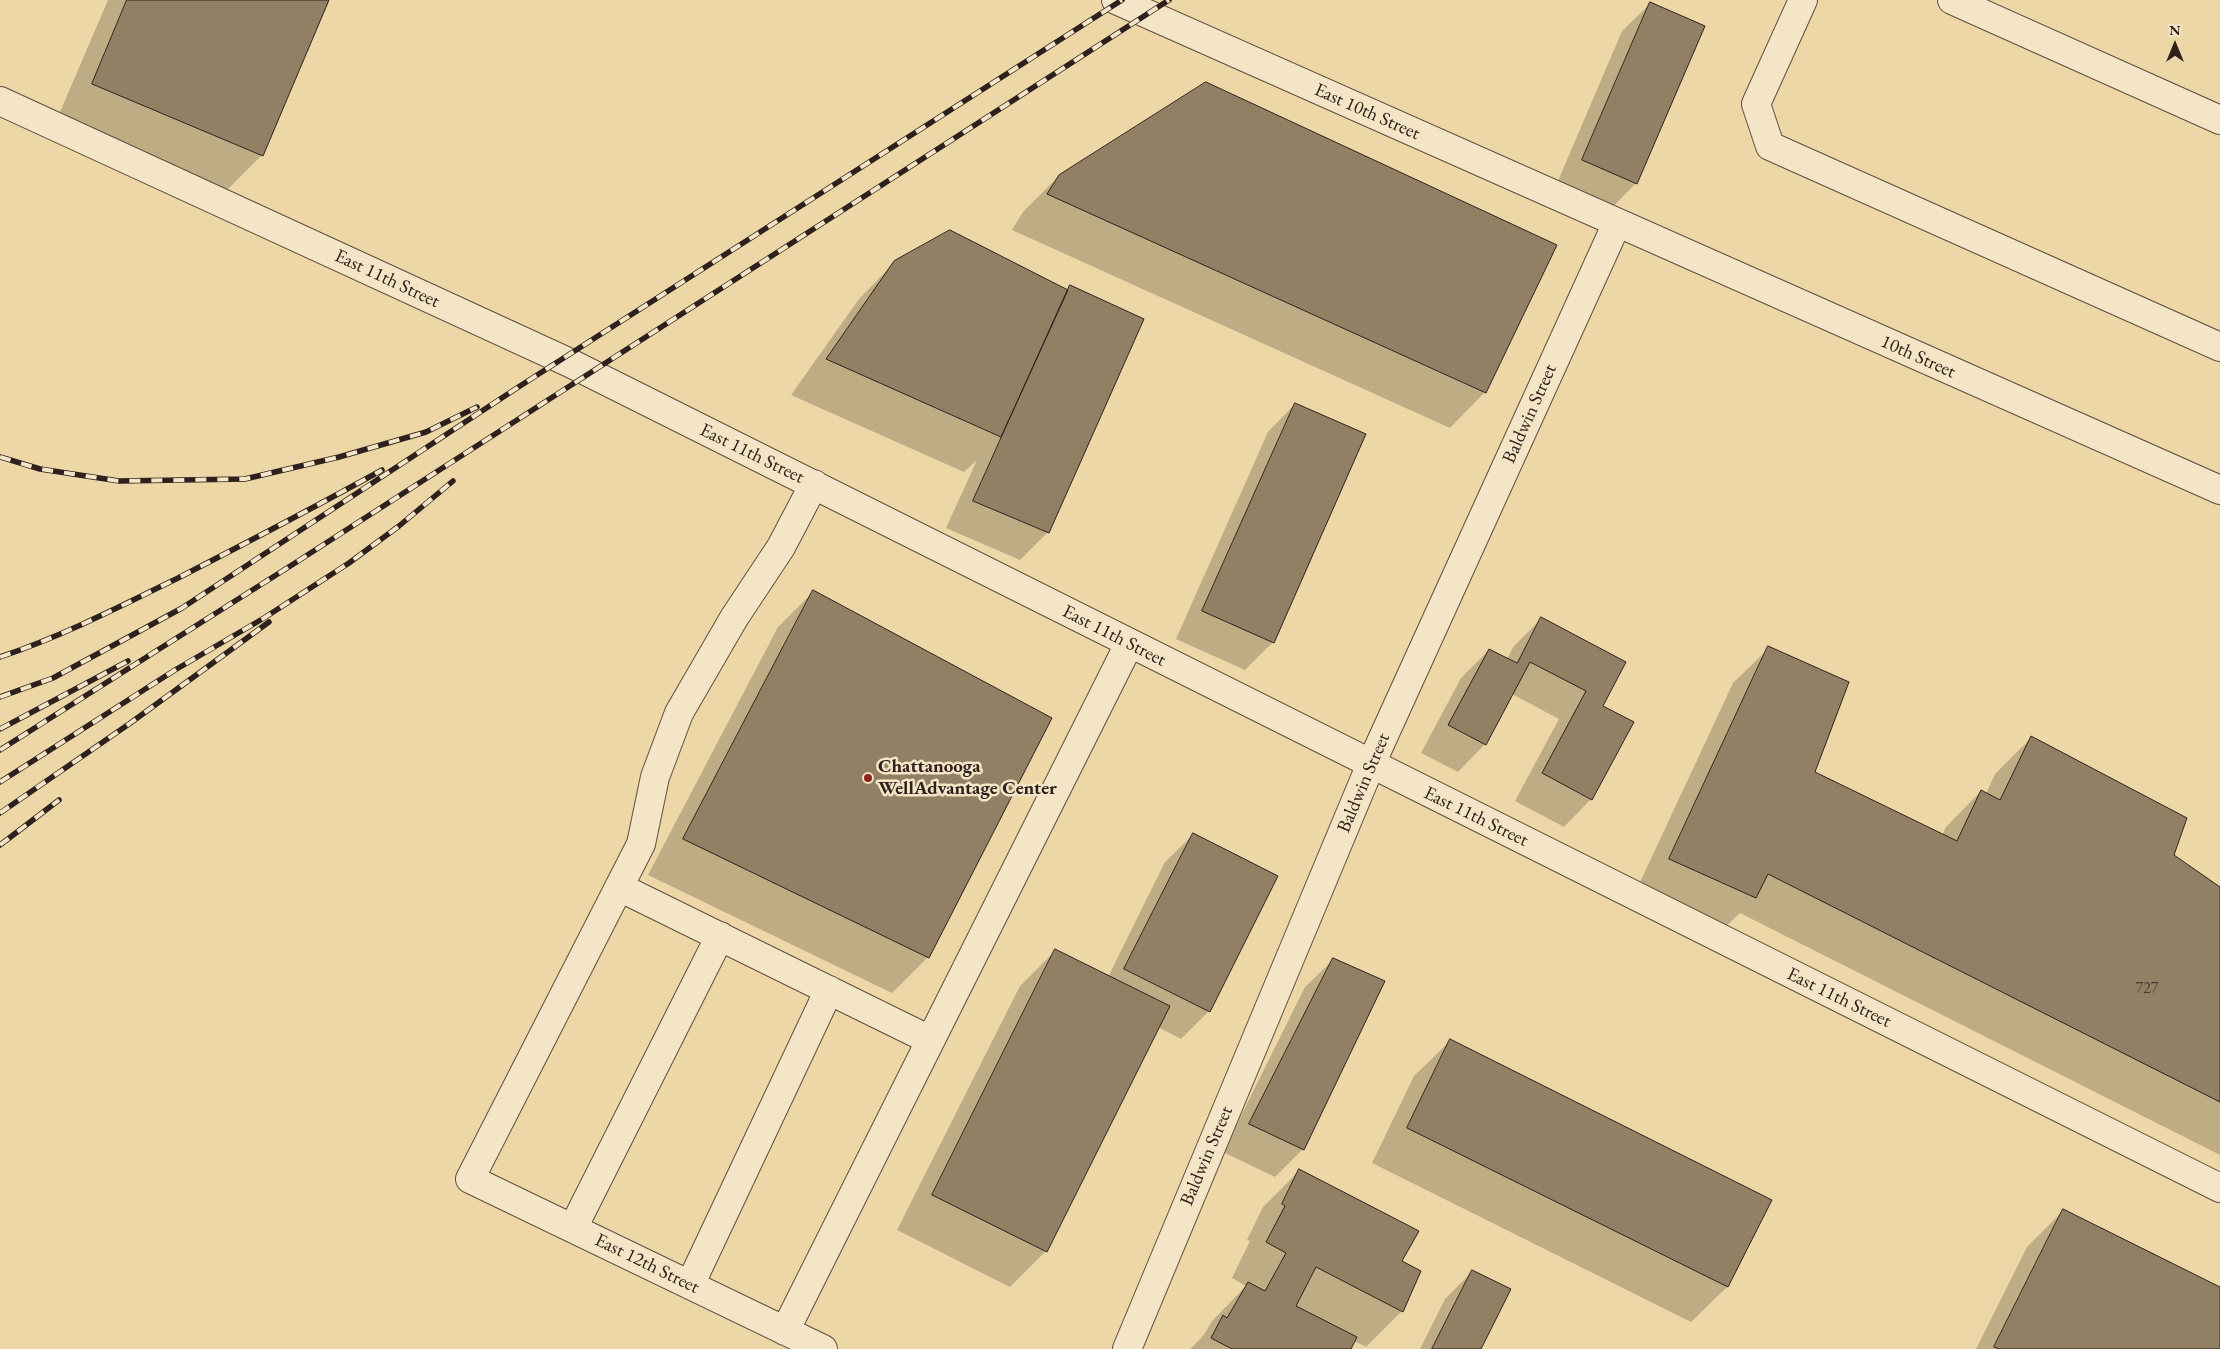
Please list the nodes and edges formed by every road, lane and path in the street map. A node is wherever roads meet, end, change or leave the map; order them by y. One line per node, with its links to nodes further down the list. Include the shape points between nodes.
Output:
1 (1116, 0): 6 (street, East 10th Street)
2 (1803, 0): 7 (street, via 1756,104 1770,146)
3 (1952, 0): 5 (street)
4 (0, 100): 8 (street, East 11th Street, via 570,363)
5 (2220, 120)
6 (1617, 223): 9 (street, 10th Street); 11 (street, Baldwin Street)
7 (2220, 347)
8 (814, 484): 10 (street, East 11th Street); 12 (street, via 781,547 734,618 679,712 655,777 641,844)
9 (2220, 490)
10 (1129, 644): 11 (street, East 11th Street); 15 (street)
11 (1371, 764): 16 (street, East 11th Street); 21 (street, Baldwin Street)
12 (619, 887): 13 (street); 17 (street, East 12th Street, via 470,1179)
13 (720, 936): 14 (street); 17 (street)
14 (829, 990): 15 (street); 18 (street)
15 (930, 1040): 19 (street)
16 (2220, 1188)
17 (573, 1228): 18 (street, East 12th Street)
18 (690, 1285): 19 (street, East 12th Street)
19 (785, 1331): 20 (street, East 12th Street)
20 (822, 1349)
21 (1127, 1349)

